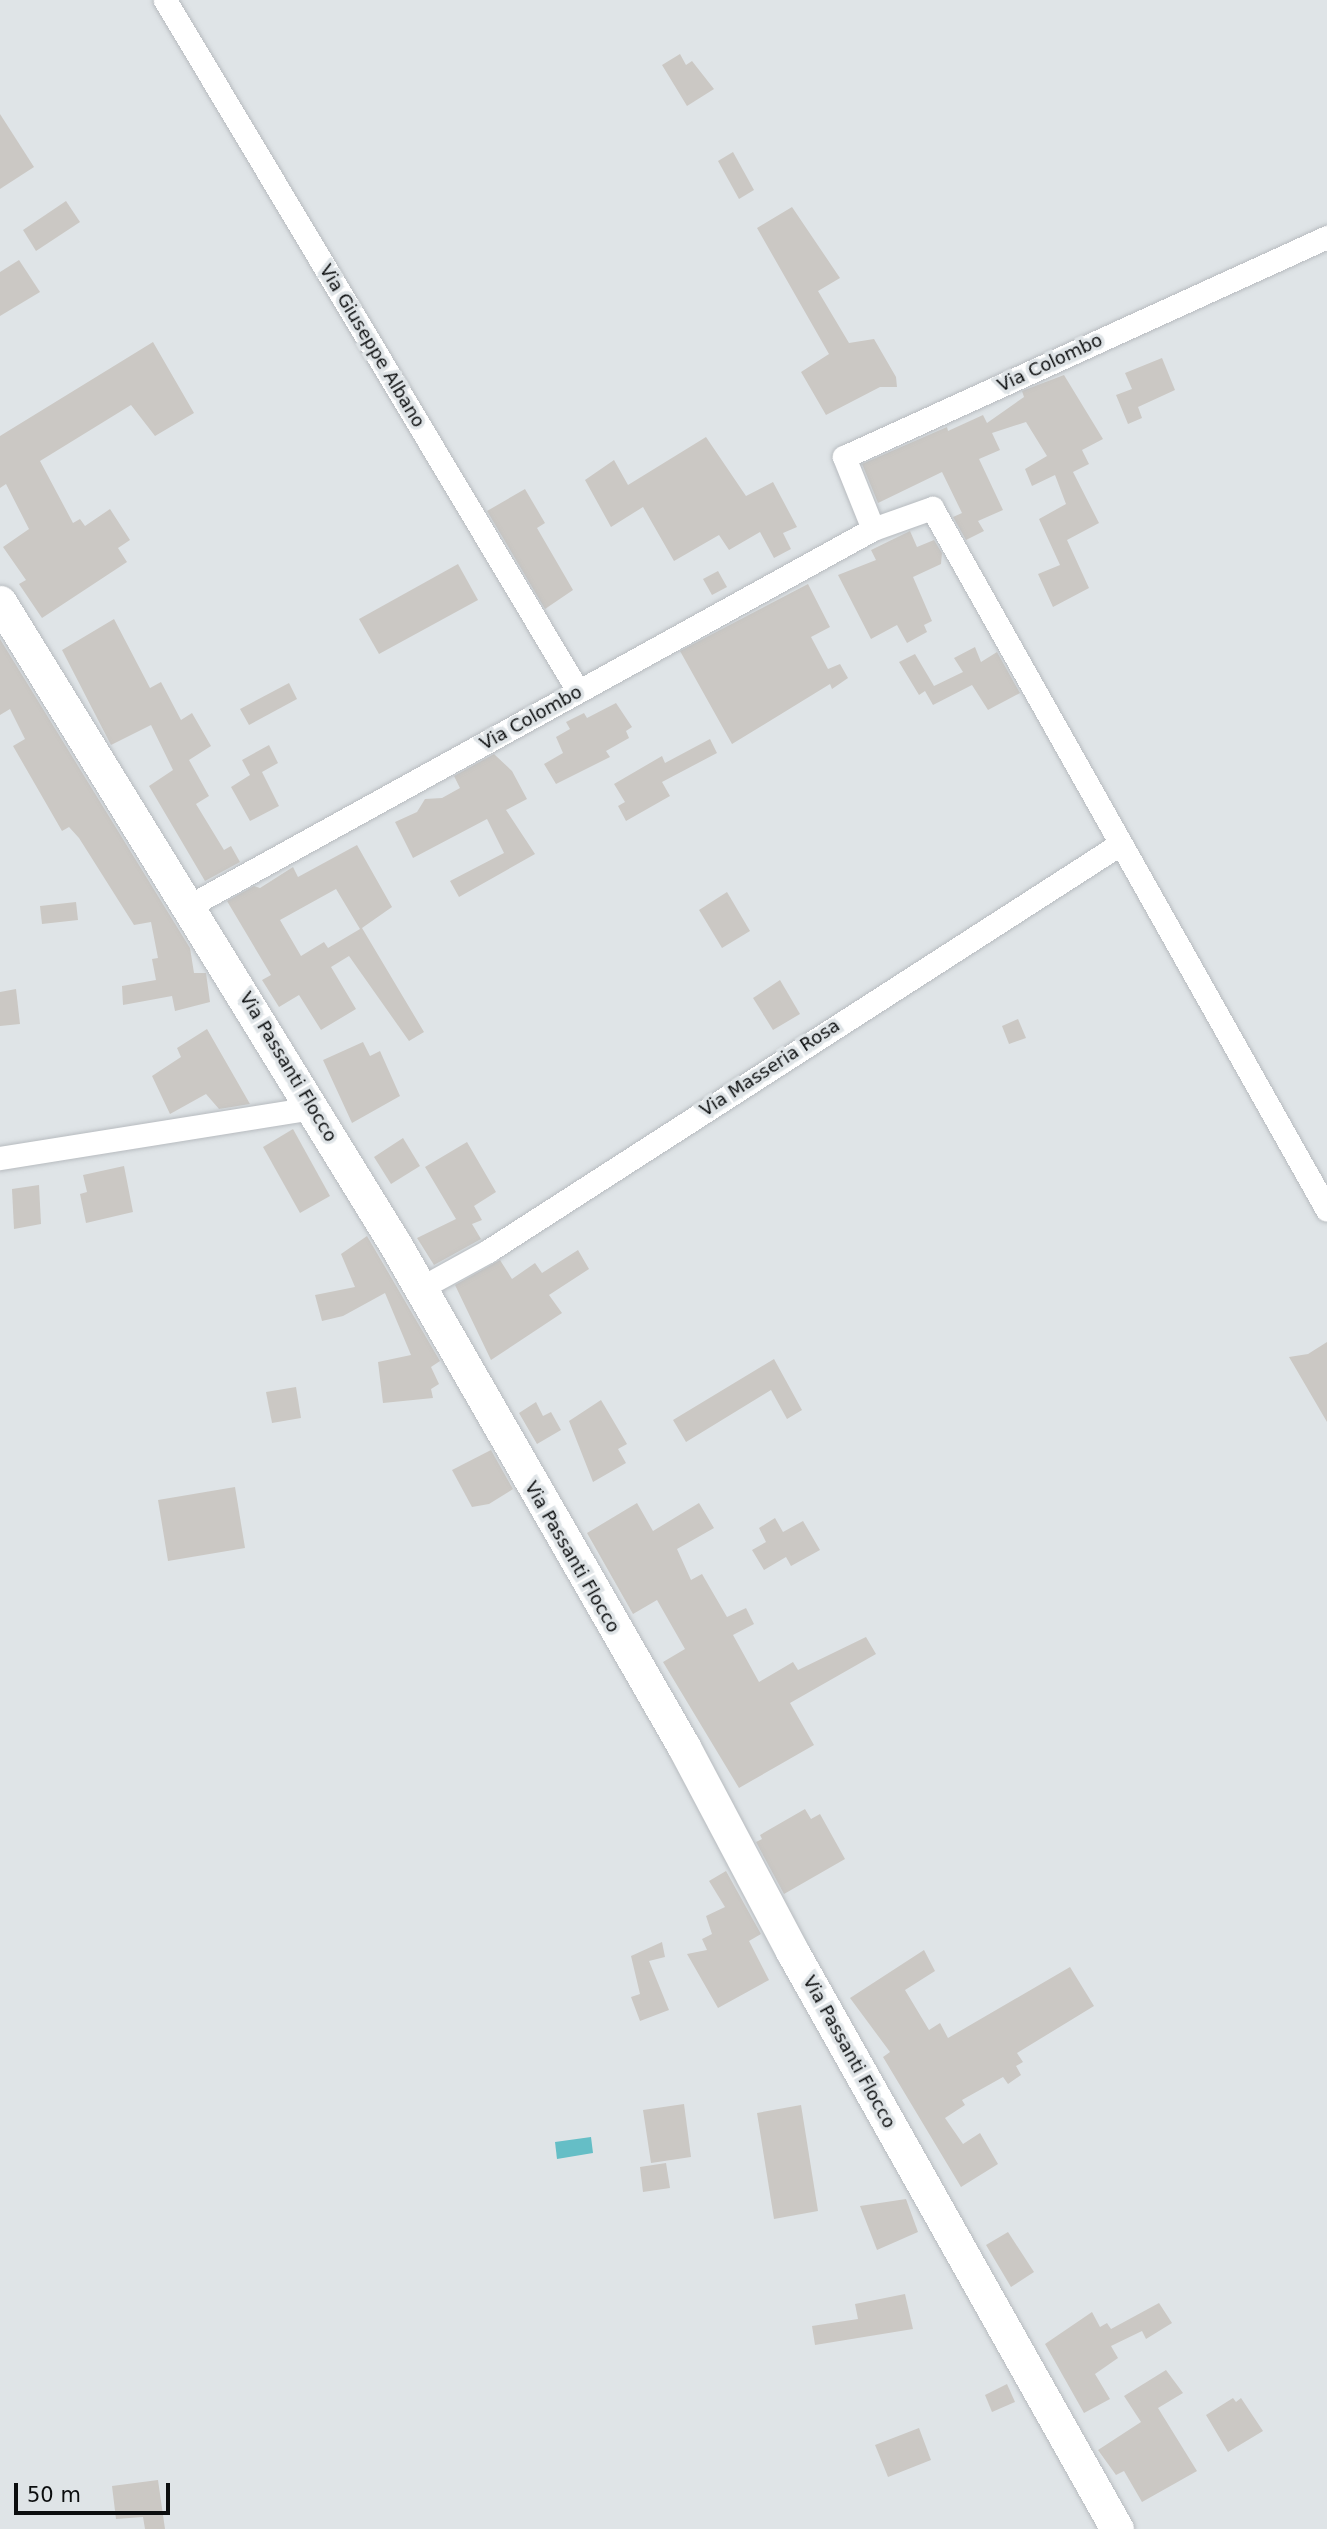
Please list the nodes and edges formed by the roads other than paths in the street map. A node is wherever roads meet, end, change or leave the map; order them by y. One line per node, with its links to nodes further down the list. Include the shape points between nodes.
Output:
1 (165, 0): 5 (street, Via Giuseppe Albano)
2 (1327, 237): 3 (street, Via Colombo, via 844,457)
3 (873, 529): 5 (street, Via Colombo); 6 (street, Via Colombo, via 932,508)
4 (0, 602): 7 (main road, Via Passanti Flocco)
5 (578, 691): 7 (street, Via Colombo)
6 (1120, 844): 10 (street); 11 (street, Via Masseria Rosa, via 488,1251)
7 (189, 906): 8 (main road, Via Passanti Flocco)
8 (311, 1108): 9 (street); 11 (main road, Via Passanti Flocco)
9 (0, 1158)
10 (1327, 1210)
11 (418, 1289): 12 (main road, Via Passanti Flocco, via 684,1747 799,1963)
12 (1117, 2529)

